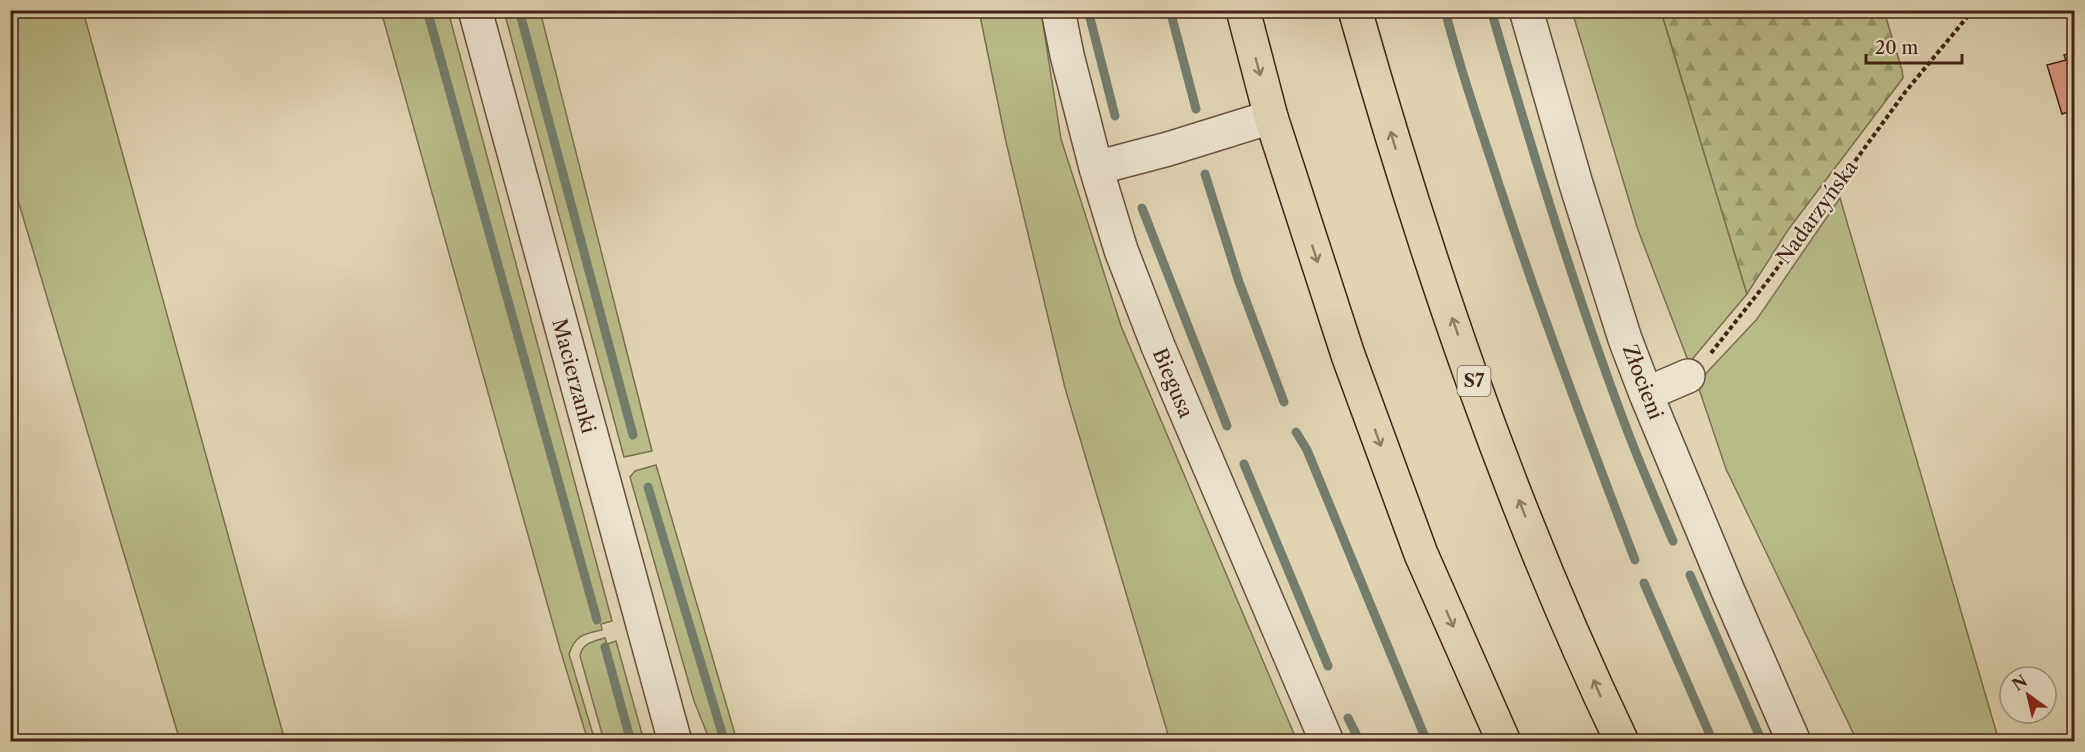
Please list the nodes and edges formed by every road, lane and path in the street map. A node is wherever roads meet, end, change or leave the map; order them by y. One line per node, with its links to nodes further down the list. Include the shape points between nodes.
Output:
1 (475, 10): 11 (street, Macierzanki)
2 (1058, 10): 8 (street, Biegusa)
3 (1243, 10): 7 (highway, one-way to 7)
4 (1355, 10): 14 (highway, S7, one-way to 4, via 1538,550 1489,424 1398,157)
5 (1526, 10): 10 (street, Złocieni, via 1576,184)
6 (1973, 10): 9 (path, Nadarzyńska, via 1906,91 1770,278)
7 (1271, 117): 8 (street); 13 (highway, one-way to 13, via 1348,355 1421,554)
8 (1096, 168): 12 (street, Biegusa, via 1121,250 1158,346)
9 (1688, 376): 10 (street)
10 (1646, 394): 15 (street, Złocieni)
11 (675, 741)
12 (1327, 741)
13 (1504, 741)
14 (1622, 741)
15 (1794, 741)

